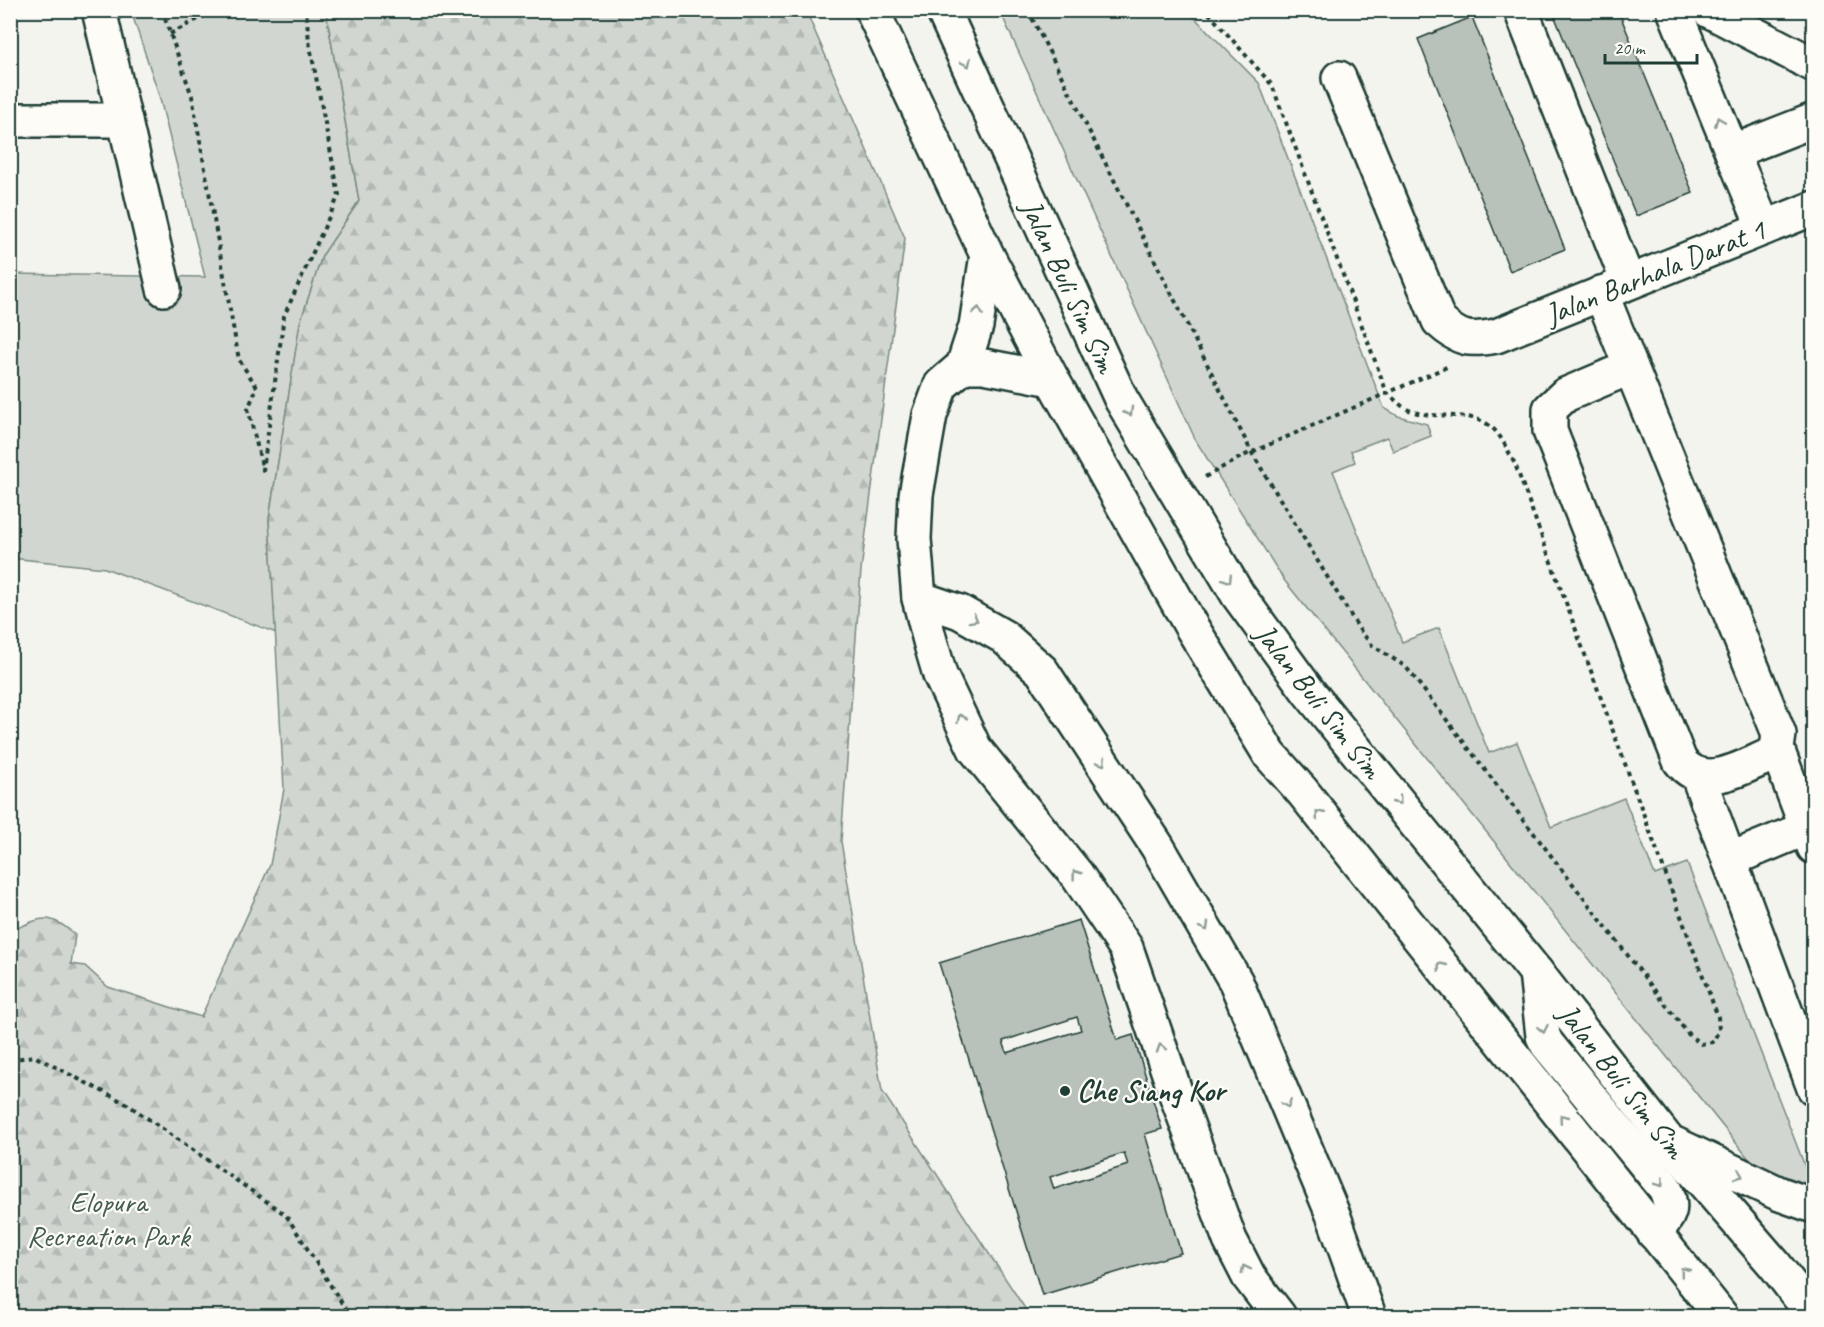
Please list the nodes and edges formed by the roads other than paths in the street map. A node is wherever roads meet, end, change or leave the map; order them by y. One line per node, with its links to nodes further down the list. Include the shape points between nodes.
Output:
1 (99, 10): 10 (main road)
2 (872, 10): 15 (main road, Jalan Buli Sim Sim)
3 (942, 10): 26 (main road, Jalan Buli Sim Sim, one-way to 26, via 1121,399 1238,595 1308,690)
4 (1521, 10): 16 (main road)
5 (1674, 10): 12 (main road, one-way to 5)
6 (1708, 10): 7 (main road)
7 (1814, 65)
8 (1339, 78): 16 (main road, Jalan Barhala Darat 1, via 1439,321 1454,335 1474,340 1496,336)
9 (10, 120): 10 (main road)
10 (124, 120): 17 (main road)
11 (1814, 120): 12 (main road)
12 (1732, 152): 14 (main road)
13 (1814, 208): 14 (main road, Jalan Barhala Darat 1)
14 (1764, 228): 16 (main road, Jalan Barhala Darat 1)
15 (987, 255): 18 (main road, one-way to 15, via 976,326); 20 (main road, Jalan Buli Sim Sim)
16 (1614, 288): 19 (main road)
17 (164, 289)
18 (963, 366): 20 (main road, via 984,366); 21 (main road, via 941,385 930,415 916,495 914,539)
19 (1631, 367): 22 (main road, via 1779,734); 23 (main road, via 1556,402 1550,408 1550,431 1680,761)
20 (1052, 379): 30 (main road, Jalan Buli Sim Sim, one-way to 20, via 1302,791 1269,755 1191,626)
21 (919, 598): 32 (main road, one-way to 21, via 1249,1277 1230,1240 1126,948 1077,875 975,748 940,675); 33 (main road, one-way to 33, via 960,612 1004,637 1042,671 1157,846 1236,982 1334,1217)
22 (1777, 748): 23 (main road, via 1771,755 1719,776); 24 (main road)
23 (1698, 776): 25 (main road)
24 (1811, 833): 25 (main road)
25 (1729, 860): 27 (main road)
26 (1536, 972): 28 (main road, Jalan Buli Sim Sim); 30 (main road, one-way to 30, via 1547,1044 1665,1188 1671,1202 1668,1216)
27 (1814, 1088)
28 (1668, 1141): 29 (main road, one-way to 29); 31 (main road, Jalan Buli Sim Sim)
29 (1814, 1206)
30 (1654, 1233): 34 (main road, Jalan Buli Sim Sim, one-way to 30)
31 (1814, 1316)
32 (1279, 1317)
33 (1369, 1317)
34 (1721, 1317)

